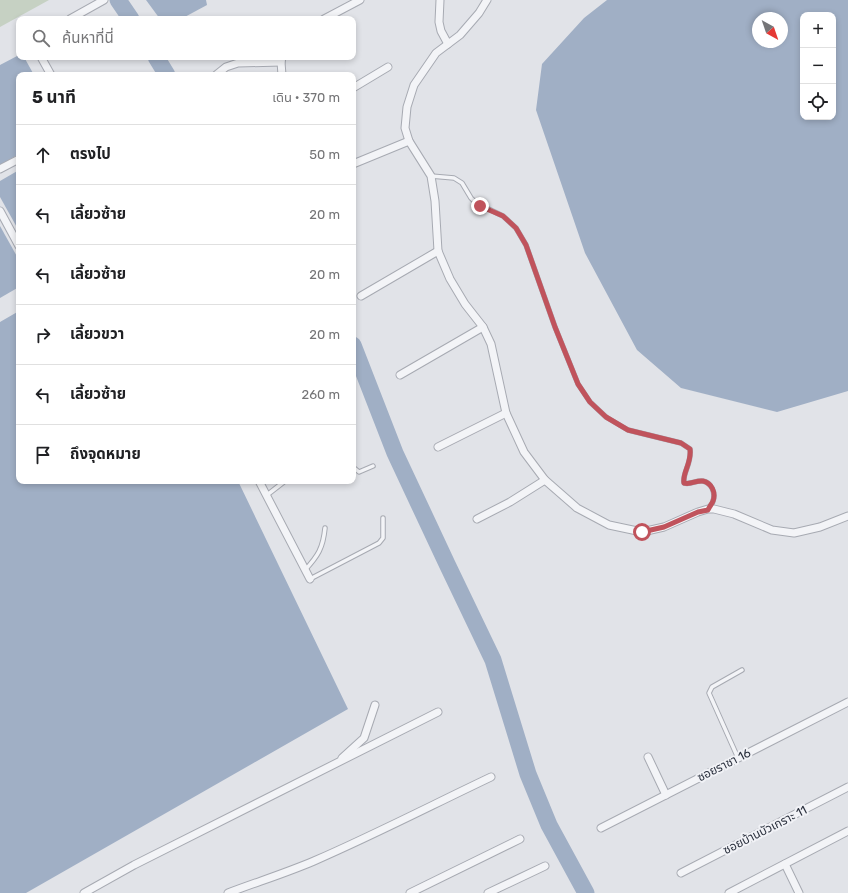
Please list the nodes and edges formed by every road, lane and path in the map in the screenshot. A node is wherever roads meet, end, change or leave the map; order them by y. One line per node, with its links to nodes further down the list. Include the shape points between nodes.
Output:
1 (104, 0): 5 (street)
2 (360, 0): 6 (street)
3 (440, 0): 7 (street, via 439,22)
4 (487, 0): 7 (street, via 460,35)
5 (75, 16)
6 (330, 16)
7 (448, 44): 16 (street, via 436,53 414,85 405,128)
8 (43, 60): 12 (street)
9 (271, 60): 13 (street, via 238,63)
10 (282, 60): 14 (street)
11 (388, 67): 15 (street)
12 (49, 72)
13 (220, 72)
14 (282, 72)
15 (356, 86)
16 (409, 141): 17 (street); 20 (street)
17 (356, 160)
18 (16, 161): 19 (street)
19 (0, 169)
20 (431, 176): 23 (street); 35 (lane, via 454,178 462,183 476,203 503,216 516,228 526,245 578,384 590,402 606,417 628,430 681,443 690,449 691,457 683,478 684,483 703,481 711,485 713,501)
21 (0, 211): 22 (street)
22 (16, 240)
23 (438, 251): 24 (street); 25 (street, via 450,279)
24 (361, 296)
25 (483, 327): 26 (street); 27 (street, via 491,344)
26 (400, 375)
27 (506, 414): 28 (street); 31 (street, via 524,452)
28 (438, 446)
29 (373, 466): 30 (lane, via 359,472)
30 (356, 470)
31 (545, 480): 35 (street, via 577,508 609,526 642,532 664,527); 38 (street)
32 (261, 484): 34 (street)
33 (279, 484): 34 (lane)
34 (267, 495): 40 (street)
35 (708, 510): 36 (street, via 734,514 772,530 794,533 820,527)
36 (848, 516)
37 (383, 518): 41 (lane, via 383,538 379,543)
38 (477, 519)
39 (325, 528): 40 (lane, via 320,552)
40 (305, 570): 41 (street)
41 (310, 579)
42 (742, 670): 47 (lane, via 712,687 709,693)
43 (848, 702): 47 (street, ซอยราชา 16)
44 (375, 705): 48 (street, via 364,738)
45 (438, 712): 48 (street)
46 (648, 757): 51 (street)
47 (738, 758): 51 (street, ซอยราชา 16)
48 (336, 764): 59 (street, via 134,865)
49 (491, 776): 60 (street, via 363,839 278,876)
50 (848, 787): 57 (street, ซอยบ้านบัวเกราะ 11)
51 (666, 795): 52 (street, ซอยราชา 16)
52 (601, 828)
53 (848, 831): 55 (street)
54 (520, 839): 61 (street)
55 (785, 864): 58 (street); 64 (street)
56 (545, 866): 62 (street)
57 (682, 873)
58 (741, 890): 63 (street)
59 (84, 893)
60 (228, 893)
61 (410, 893)
62 (488, 893)
63 (729, 893)
64 (799, 893)

